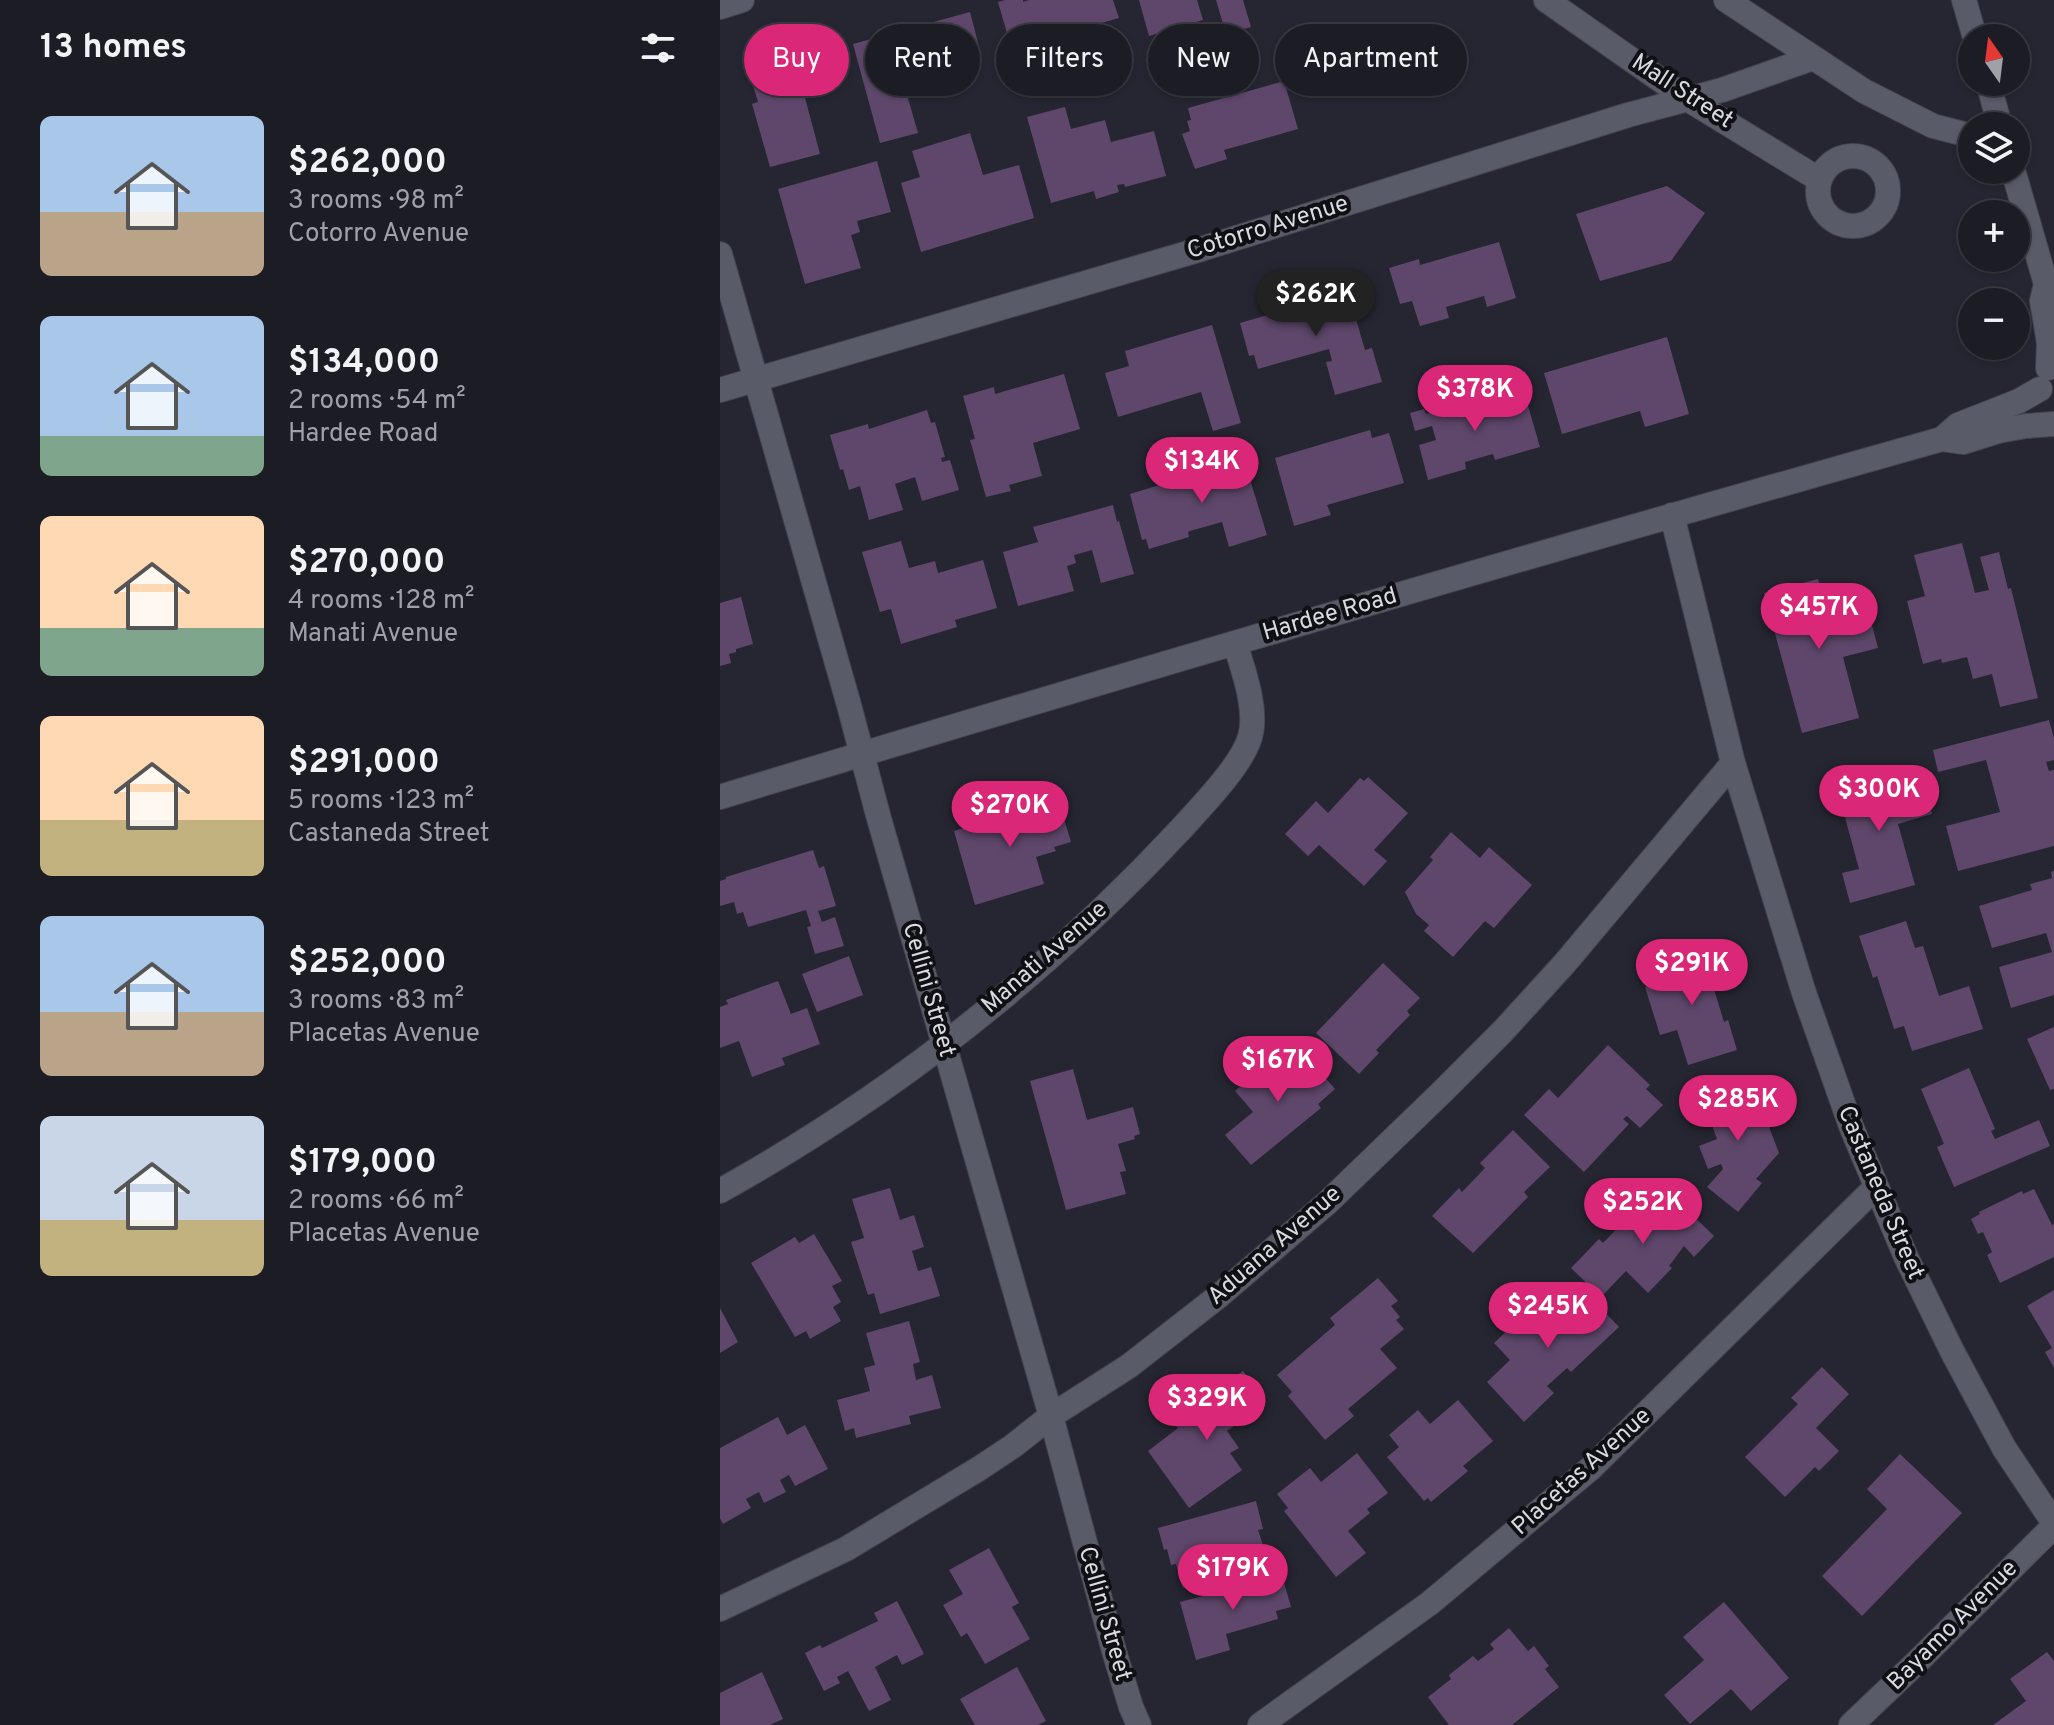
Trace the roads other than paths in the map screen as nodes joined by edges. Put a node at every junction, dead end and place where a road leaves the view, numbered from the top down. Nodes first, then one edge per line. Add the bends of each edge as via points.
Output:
1 (742, 0) edge
2 (1546, 0) edge
3 (1726, 0) edge
4 (1964, 0) edge
5 (720, 7) edge
6 (1971, 24) edge
7 (1813, 58) junction
8 (1689, 100) junction
9 (1958, 132) edge
10 (1820, 180) dead end
11 (2017, 184) edge
12 (720, 254) edge
13 (2050, 288) edge
14 (2047, 373) edge
15 (756, 379) junction
16 (720, 390) edge
17 (2054, 422) edge
18 (1942, 439) junction
19 (1672, 515) junction
20 (1235, 643) junction
21 (862, 754) junction
22 (1733, 763) junction
23 (720, 797) edge
24 (945, 1045) junction
25 (1876, 1187) junction
26 (720, 1191) edge
27 (1051, 1416) junction
28 (2054, 1524) edge
29 (720, 1609) edge
30 (1139, 1725) edge
31 (1260, 1725) edge
32 (1851, 1725) edge

1 - 5 street
2 - 8 street, Mall Street
3 - 7 street
4 - 6 street
7 - 8 street, Cotorro Avenue
7 - 9 street via 1864,91 1933,126
8 - 10 street, Mall Street
8 - 15 street, Cotorro Avenue
11 - 13 street
12 - 15 street, Cellini Street
13 - 14 street via 2042,301 2049,343
14 - 17 street via 2042,402
14 - 18 street, Hardee Road via 2019,401 1958,425
15 - 16 street, Cotorro Avenue
15 - 21 street, Cellini Street
17 - 18 street, Hardee Road via 1963,442
18 - 19 street, Hardee Road
19 - 20 street, Hardee Road
19 - 22 street, Castaneda Street
20 - 21 street, Hardee Road
20 - 24 street, Manati Avenue via 1252,724 1245,749 1230,771 1088,923
21 - 23 street, Hardee Road
21 - 24 street, Cellini Street
22 - 25 street, Castaneda Street via 1826,1060
22 - 27 street, Aduana Avenue via 1565,963 1390,1142 1220,1295 1129,1366
24 - 26 street, Manati Avenue via 839,1119
24 - 27 street, Cellini Street
25 - 28 street, Castaneda Street via 1985,1416
25 - 31 street, Placetas Avenue via 1579,1478 1430,1603
27 - 29 street, Aduana Avenue via 980,1468 846,1549
27 - 30 street, Cellini Street
28 - 32 street, Bayamo Avenue

